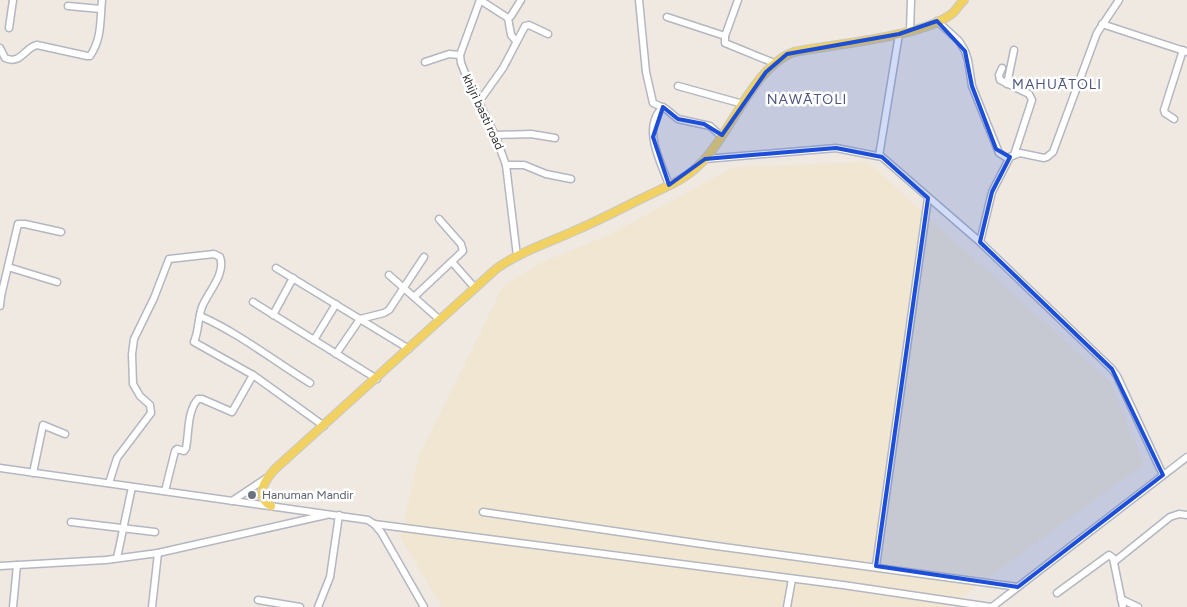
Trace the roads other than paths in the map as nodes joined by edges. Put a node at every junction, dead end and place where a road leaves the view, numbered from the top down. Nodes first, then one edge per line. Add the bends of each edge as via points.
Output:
1 (13, 0) edge
2 (102, 0) edge
3 (480, 0) edge
4 (521, 0) edge
5 (639, 0) edge
6 (738, 0) edge
7 (911, 0) edge
8 (964, 0) edge
9 (1119, 0) edge
10 (68, 6) dead end
11 (101, 9) junction
12 (667, 17) dead end
13 (508, 18) junction
14 (937, 21) junction
15 (1102, 24) junction
16 (9, 28) dead end
17 (910, 31) junction
18 (548, 34) dead end
19 (899, 34) junction
20 (725, 36) junction
21 (516, 41) junction
22 (0, 48) edge
23 (1014, 50) dead end
24 (1185, 51) edge
25 (460, 56) junction
26 (424, 62) dead end
27 (774, 62) junction
28 (1002, 68) dead end
29 (1007, 84) junction
30 (678, 86) dead end
31 (478, 103) junction
32 (743, 104) junction
33 (663, 107) junction
34 (1174, 120) dead end
35 (495, 135) junction
36 (721, 136) junction
37 (555, 138) dead end
38 (879, 156) junction
39 (1012, 156) junction
40 (705, 159) junction
41 (506, 165) junction
42 (571, 179) dead end
43 (669, 185) junction
44 (928, 198) junction
45 (439, 219) dead end
46 (61, 232) dead end
47 (980, 242) junction
48 (516, 256) junction
49 (424, 257) dead end
50 (452, 262) junction
51 (8, 266) junction
52 (276, 268) dead end
53 (389, 276) dead end
54 (293, 278) junction
55 (57, 282) dead end
56 (404, 288) junction
57 (475, 288) junction
58 (1, 296) edge
59 (414, 297) junction
60 (253, 302) dead end
61 (336, 304) junction
62 (0, 306) edge
63 (273, 315) junction
64 (200, 316) junction
65 (360, 319) junction
66 (440, 320) junction
67 (314, 340) junction
68 (409, 349) junction
69 (336, 354) junction
70 (253, 375) junction
71 (377, 379) junction
72 (310, 383) dead end
73 (324, 426) junction
74 (65, 434) dead end
75 (1187, 457) edge
76 (0, 468) edge
77 (33, 473) junction
78 (269, 476) junction
79 (1163, 476) junction
80 (109, 483) junction
81 (132, 487) junction
82 (165, 491) junction
83 (232, 500) junction
84 (271, 506) junction
85 (482, 512) dead end
86 (330, 514) junction
87 (339, 515) junction
88 (1187, 515) edge
89 (71, 522) dead end
90 (374, 524) junction
91 (124, 528) junction
92 (155, 532) dead end
93 (158, 553) junction
94 (117, 558) junction
95 (1114, 562) junction
96 (17, 565) junction
97 (0, 566) edge
98 (876, 566) junction
99 (792, 579) junction
100 (1018, 587) junction
101 (1057, 593) dead end
102 (1122, 599) junction
103 (258, 600) dead end
104 (13, 607) edge
105 (152, 607) edge
106 (300, 607) edge
107 (318, 607) edge
108 (424, 607) edge
109 (787, 607) edge
110 (991, 607) edge
111 (1123, 607) edge
112 (1138, 607) edge

1 - 16 street
2 - 11 street
3 - 13 street
3 - 25 street
4 - 13 street
5 - 33 street via 650,98 655,105
6 - 20 street
7 - 17 street
8 - 14 main road via 953,12
9 - 15 street
10 - 11 street
11 - 22 street via 99,37 88,56 37,45 13,60 6,58
12 - 20 street
13 - 21 street via 511,35
14 - 17 main road
14 - 39 street via 965,51 972,86 996,149 1004,157
15 - 24 street
15 - 39 street via 1051,155 1044,158 1020,153
17 - 19 main road
18 - 21 street via 526,25
19 - 27 main road via 794,52
19 - 38 street
20 - 27 street via 728,45
21 - 31 street via 503,68
23 - 29 street
24 - 34 street via 1164,110
25 - 26 street via 449,54
25 - 31 street, khijri basti road
27 - 32 main road
28 - 29 street via 999,77
29 - 39 street via 1029,94 1032,100
30 - 32 street
31 - 35 street, khijri basti road
32 - 36 main road
33 - 36 street via 678,119 710,126
33 - 43 street via 657,115 653,137
35 - 37 street via 530,134
35 - 41 street, khijri basti road
36 - 40 main road
38 - 40 street via 836,148
38 - 44 street
39 - 47 street via 992,192
40 - 43 main road
41 - 42 street via 524,165 540,173
41 - 48 street, khijri basti road
43 - 48 main road
44 - 47 street
44 - 98 street
45 - 50 street via 463,248
46 - 51 street via 19,223
47 - 79 street via 1112,369
48 - 57 main road
49 - 56 street
50 - 57 street
50 - 59 street
51 - 55 street
51 - 58 street
52 - 54 street
53 - 56 street
54 - 61 street
54 - 63 street
56 - 59 street
56 - 65 street via 384,314
57 - 66 main road
58 - 62 street
59 - 66 street
60 - 63 street
61 - 65 street
61 - 67 street
63 - 67 street
64 - 70 street via 194,342
64 - 72 street via 228,330
64 - 80 street via 221,269 220,257 214,254 169,259 134,339 132,354 133,384 150,405 151,413 117,458
65 - 68 street
65 - 69 street
66 - 68 main road
67 - 69 street
68 - 71 main road
69 - 71 street
70 - 73 street
70 - 82 street via 234,412 202,399 196,401 186,448 184,452 175,451
71 - 73 main road
73 - 78 main road
74 - 77 street via 43,425
75 - 79 street
76 - 77 street
77 - 80 street
78 - 83 street
78 - 84 main road via 262,492
79 - 100 street
80 - 81 street
81 - 82 street
81 - 91 street
82 - 83 street
83 - 84 street
84 - 86 street
85 - 98 street
86 - 87 street
86 - 93 street
87 - 90 street
87 - 107 street via 330,577
88 - 95 street via 1170,517
89 - 91 street
90 - 99 street
90 - 108 street
91 - 92 street
91 - 94 street
93 - 94 street
93 - 105 street
94 - 96 street
95 - 101 street via 1112,556 1105,556
95 - 102 street
96 - 97 street
96 - 104 street
98 - 100 street
99 - 109 street
99 - 110 street
100 - 110 street
102 - 111 street
102 - 112 street
103 - 106 street

